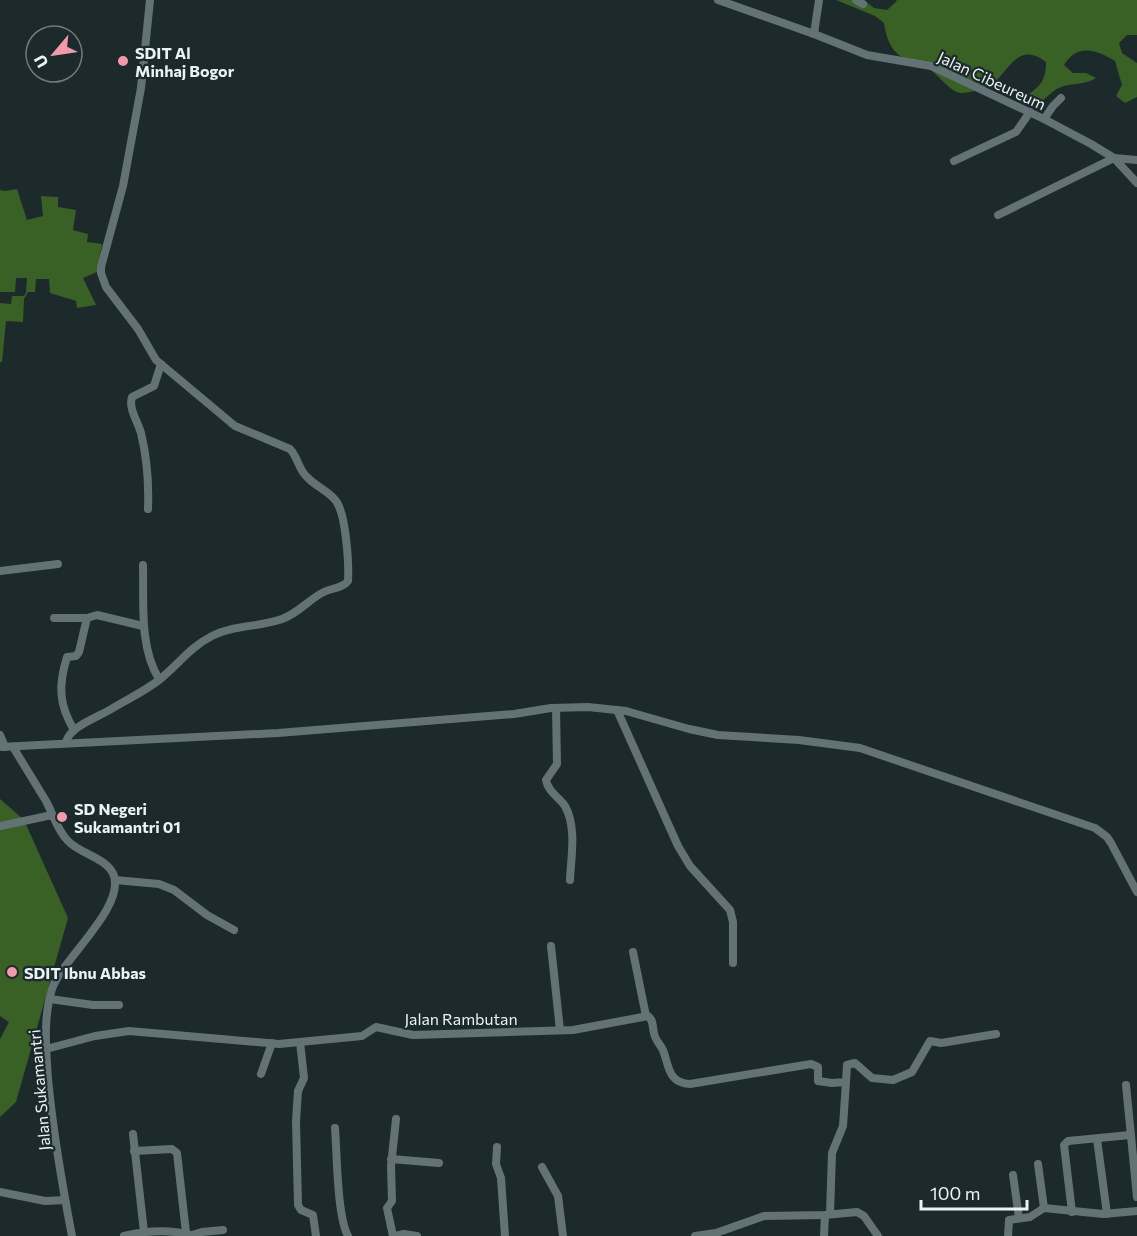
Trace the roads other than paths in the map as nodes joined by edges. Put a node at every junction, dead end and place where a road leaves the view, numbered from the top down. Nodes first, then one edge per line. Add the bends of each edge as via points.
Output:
1 (150, 0) edge
2 (718, 0) edge
3 (819, 0) edge
4 (814, 34) junction
5 (1061, 98) dead end
6 (1030, 112) junction
7 (1044, 119) junction
8 (1114, 158) junction
9 (1137, 160) edge
10 (954, 161) dead end
11 (1137, 183) edge
12 (998, 215) dead end
13 (161, 364) junction
14 (148, 509) dead end
15 (58, 564) dead end
16 (143, 566) dead end
17 (0, 571) edge
18 (54, 618) dead end
19 (87, 618) junction
20 (143, 626) junction
21 (159, 680) junction
22 (556, 708) junction
23 (617, 710) junction
24 (74, 730) junction
25 (0, 735) edge
26 (66, 742) junction
27 (6, 747) edge
28 (52, 814) junction
29 (0, 826) edge
30 (115, 880) junction
31 (570, 880) dead end
32 (1137, 892) edge
33 (234, 930) dead end
34 (551, 946) dead end
35 (633, 952) dead end
36 (733, 963) dead end
37 (50, 999) junction
38 (119, 1005) dead end
39 (646, 1016) junction
40 (561, 1030) junction
41 (996, 1034) dead end
42 (300, 1042) junction
43 (272, 1043) junction
44 (46, 1049) junction
45 (261, 1074) dead end
46 (846, 1082) junction
47 (1126, 1086) dead end
48 (396, 1119) dead end
49 (1133, 1119) edge
50 (335, 1128) dead end
51 (133, 1134) dead end
52 (1130, 1136) junction
53 (1097, 1139) junction
54 (497, 1147) dead end
55 (134, 1151) junction
56 (391, 1159) junction
57 (439, 1163) dead end
58 (1038, 1164) dead end
59 (543, 1167) dead end
60 (1013, 1174) dead end
61 (0, 1192) edge
62 (1137, 1197) edge
63 (65, 1200) junction
64 (1044, 1208) junction
65 (1137, 1210) edge
66 (1072, 1212) junction
67 (1107, 1214) junction
68 (828, 1215) junction
69 (1019, 1218) junction
70 (223, 1230) dead end
71 (144, 1232) junction
72 (191, 1235) edge
73 (72, 1236) edge
74 (124, 1236) edge
75 (316, 1236) edge
76 (348, 1236) edge
77 (394, 1236) edge
78 (417, 1236) edge
79 (505, 1236) edge
80 (563, 1236) edge
81 (695, 1236) edge
82 (824, 1236) edge
83 (878, 1236) edge
84 (1008, 1236) edge

1 - 13 street via 141,88 123,186 101,273 111,295
2 - 4 street, Jalan Cibeureum
3 - 4 street
4 - 6 street, Jalan Cibeureum via 867,55 931,66
5 - 7 street
6 - 7 street, Jalan Cibeureum
6 - 10 street via 1016,132
7 - 8 street, Jalan Cibeureum
8 - 9 street
8 - 11 street, Jalan Cibeureum
8 - 12 street
13 - 14 street via 154,386 132,397 130,403 147,466
13 - 21 street via 235,426 290,449 302,472 336,501 343,520 349,578 345,584 313,597 286,618 211,636 188,651
15 - 17 street
16 - 20 street
18 - 19 street
19 - 20 street via 97,615
19 - 24 street via 79,652 68,657 62,677 62,706
20 - 21 street
21 - 24 street
22 - 23 street via 588,706
22 - 26 street via 278,733
22 - 31 street via 557,764 546,780 570,819
23 - 32 street via 710,734 868,750 948,776 1095,828 1111,843
23 - 36 street via 678,846 690,866 730,910
24 - 26 street
25 - 27 street
26 - 27 street
27 - 28 street
28 - 29 street
28 - 30 street via 68,841 107,867
30 - 33 street via 159,884 174,890
30 - 37 street, Jalan Sukamantri via 100,920 59,972
34 - 40 street
35 - 39 street
37 - 38 street
37 - 44 street, Jalan Sukamantri
39 - 40 street, Jalan Rambutan
39 - 46 street via 652,1020 666,1067 676,1080 690,1084 811,1064 818,1067 818,1081
40 - 42 street, Jalan Rambutan via 413,1035 376,1026 362,1036
41 - 46 street via 941,1043 930,1041 912,1072 893,1080 872,1078 855,1063 847,1065
42 - 43 street, Jalan Rambutan
42 - 75 street via 304,1078 298,1092 296,1121 298,1205 314,1216
43 - 44 street, Jalan Rambutan via 129,1032
43 - 45 street
44 - 63 street, Jalan Sukamantri
46 - 68 street via 843,1125 832,1152
47 - 49 street
48 - 56 street
49 - 52 street
50 - 76 street via 344,1229
51 - 55 street
52 - 53 street
52 - 62 street
53 - 66 street via 1068,1141 1064,1145
53 - 67 street
54 - 79 street
55 - 71 street
55 - 72 street via 172,1149 177,1153
56 - 57 street
56 - 77 street via 392,1201 387,1208
58 - 64 street
59 - 80 street via 558,1196
60 - 69 street
61 - 63 street via 45,1201
63 - 73 street, Jalan Sukamantri
64 - 66 street
64 - 69 street via 1030,1217
65 - 67 street
66 - 67 street
68 - 81 street via 764,1216
68 - 82 street
68 - 83 street via 861,1213
69 - 84 street via 1007,1223
70 - 72 street
71 - 72 street
71 - 74 street
77 - 78 street

